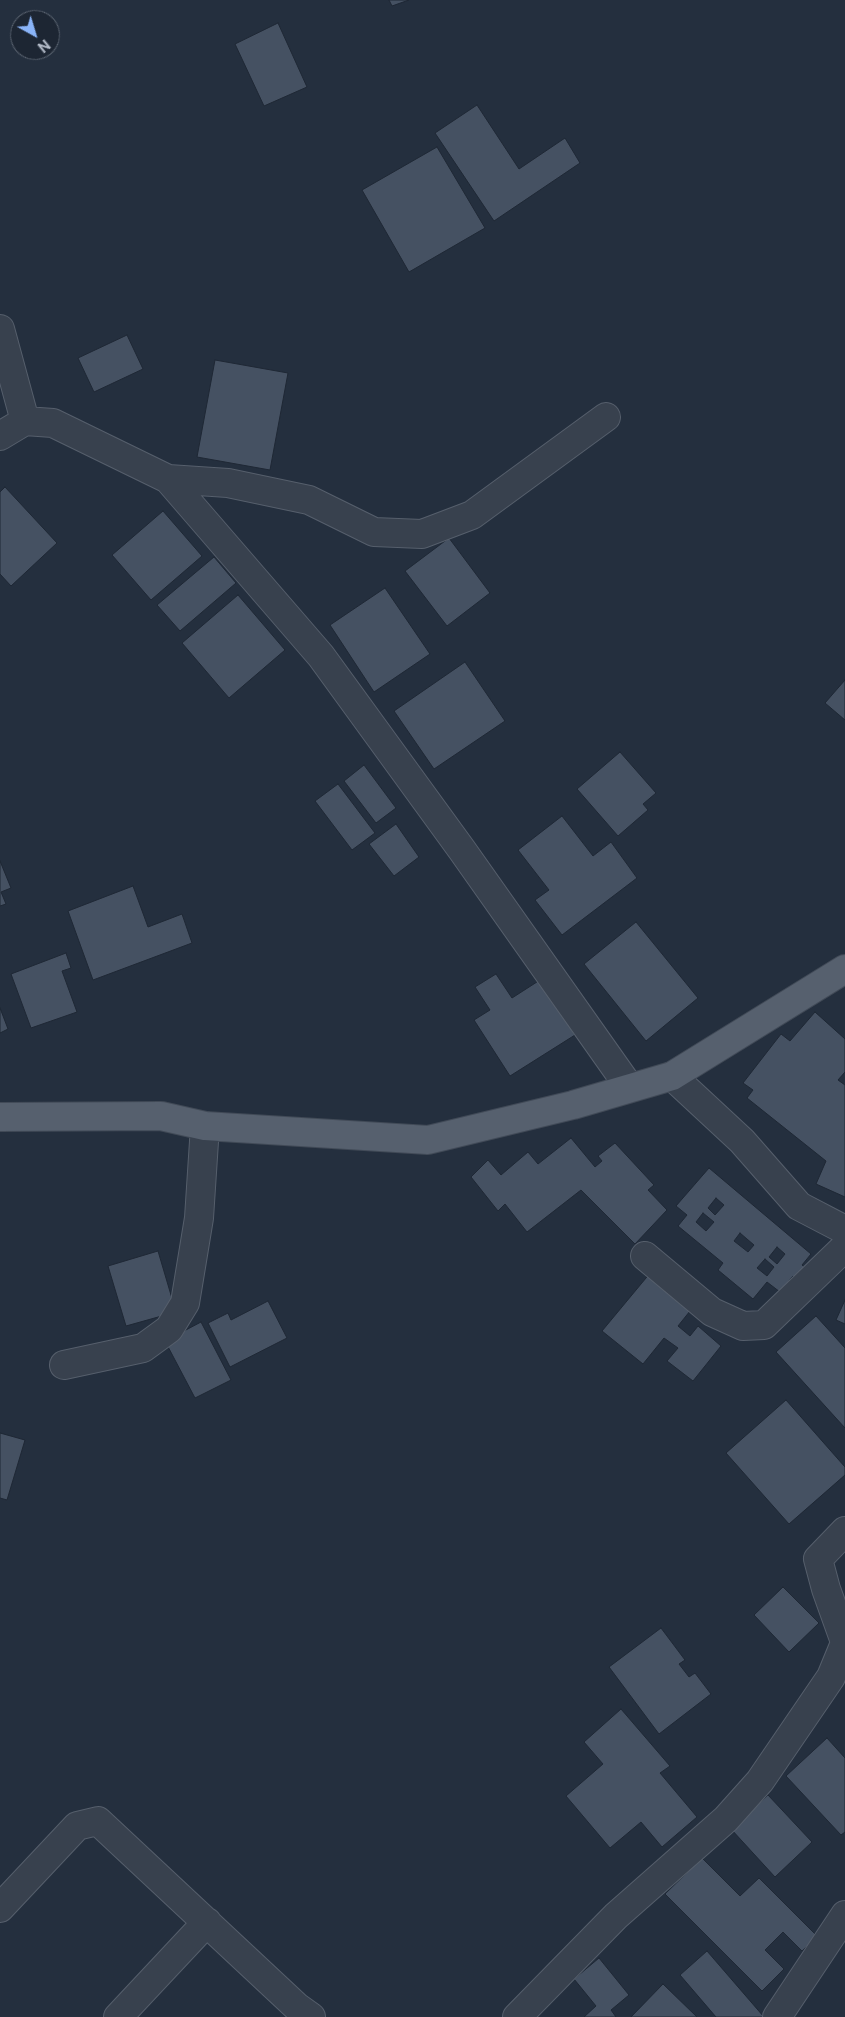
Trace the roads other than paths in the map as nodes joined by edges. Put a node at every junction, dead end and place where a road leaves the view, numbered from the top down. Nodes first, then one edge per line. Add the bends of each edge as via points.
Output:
1 (0, 329) edge
2 (606, 417) dead end
3 (25, 421) junction
4 (0, 436) edge
5 (168, 479) junction
6 (845, 969) edge
7 (672, 1076) junction
8 (630, 1088) junction
9 (0, 1117) edge
10 (205, 1126) junction
11 (845, 1230) edge
12 (845, 1247) edge
13 (645, 1256) dead end
14 (64, 1365) dead end
15 (845, 1530) edge
16 (845, 1642) edge
17 (0, 1908) edge
18 (845, 1915) edge
19 (207, 1922) junction
20 (118, 2017) edge
21 (311, 2017) edge
22 (517, 2017) edge
23 (777, 2017) edge

1 - 3 street
2 - 5 street via 472,515 422,534 374,532 309,500 228,483
3 - 4 street
3 - 5 street via 53,422
5 - 8 street via 320,656
6 - 7 main road
7 - 8 main road
7 - 11 street via 742,1142 799,1206
8 - 10 main road via 428,1140
9 - 10 main road via 161,1116
10 - 14 street via 200,1218 185,1303 169,1329 142,1348
12 - 13 street via 764,1325 743,1326 712,1312
15 - 16 street via 818,1559
16 - 22 street via 831,1677 760,1781 726,1819 616,1916
17 - 19 street via 77,1826 98,1820
18 - 23 street
19 - 20 street
19 - 21 street

